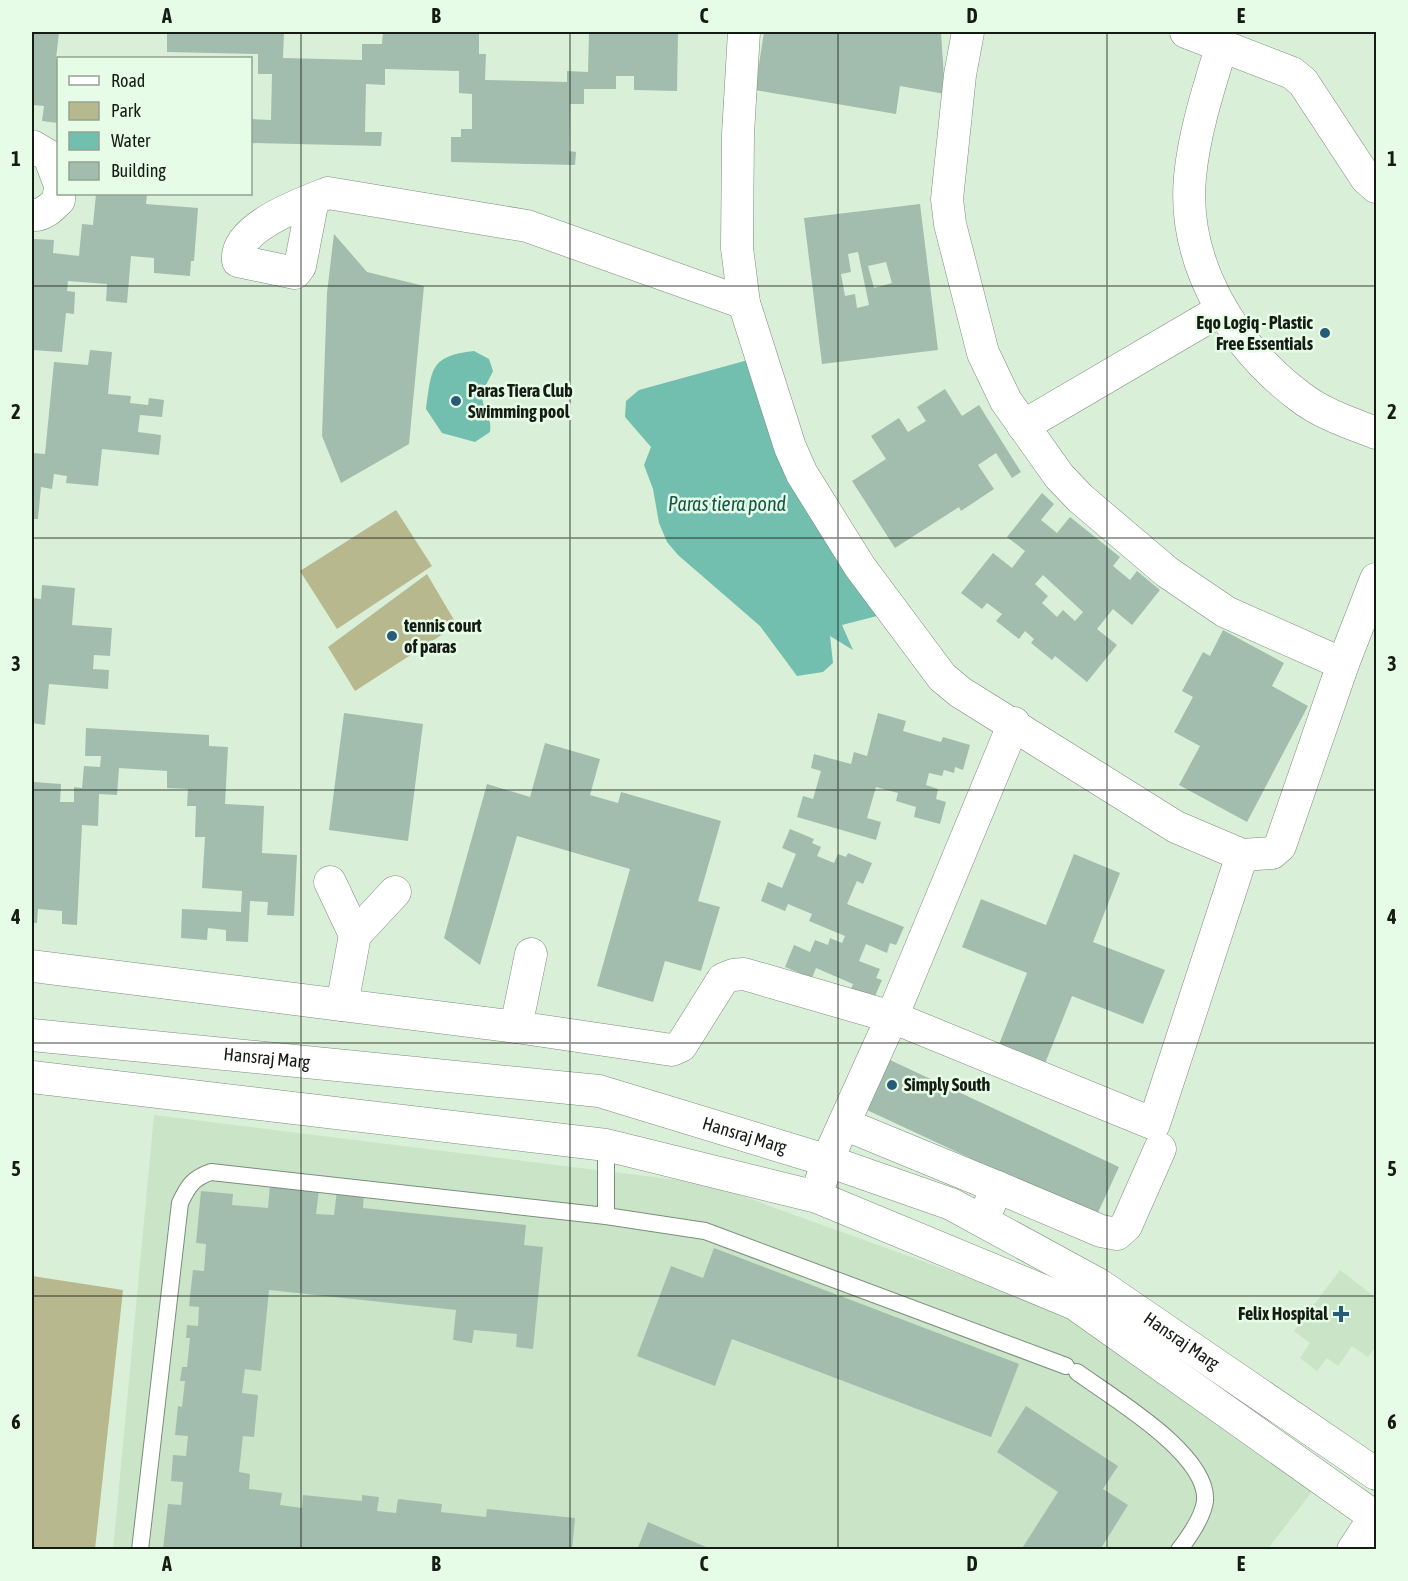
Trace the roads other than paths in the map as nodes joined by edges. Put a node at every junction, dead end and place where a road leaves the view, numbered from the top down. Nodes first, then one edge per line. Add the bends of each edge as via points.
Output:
1 (744, 32) edge
2 (968, 32) edge
3 (1186, 32) edge
4 (1222, 45) junction
5 (32, 146) edge
6 (57, 177) edge
7 (1376, 189) edge
8 (59, 195) edge
9 (313, 199) dead end
10 (32, 215) edge
11 (744, 303) junction
12 (1221, 310) junction
13 (1023, 426) junction
14 (1377, 433) edge
15 (1377, 579) edge
16 (1343, 663) junction
17 (1014, 723) junction
18 (1242, 855) junction
19 (330, 882) dead end
20 (395, 892) dead end
21 (355, 935) junction
22 (531, 954) dead end
23 (32, 966) edge
24 (342, 1005) junction
25 (892, 1017) junction
26 (516, 1027) junction
27 (32, 1035) edge
28 (32, 1077) edge
29 (844, 1124) junction
30 (606, 1145) junction
31 (1160, 1149) dead end
32 (827, 1161) junction
33 (997, 1187) junction
34 (817, 1197) junction
35 (606, 1216) junction
36 (983, 1221) junction
37 (1377, 1474) edge
38 (1376, 1516) edge
39 (1187, 1547) edge
40 (140, 1550) edge
41 (1353, 1550) edge

1 - 11 street via 737,248
2 - 13 street via 947,199 950,224 983,353
3 - 4 street
4 - 7 street via 1292,73 1303,82
4 - 12 street via 1190,177 1190,215 1197,255
5 - 6 street via 50,156
8 - 10 street via 50,209
9 - 11 street via 328,193 527,226
11 - 17 street via 802,474 860,567 942,677
12 - 13 street
12 - 14 street via 1267,368 1299,396 1321,411
13 - 16 street via 1080,498 1167,572 1226,612
15 - 16 street
16 - 18 street via 1280,846 1272,853
17 - 18 street via 1153,815
17 - 25 street
18 - 25 street via 1154,1124
19 - 21 street
20 - 21 street
21 - 24 street
22 - 26 street
23 - 24 street
24 - 26 street
25 - 26 street via 744,974 733,975 718,984 681,1047 676,1049
25 - 29 street
27 - 32 street, Hansraj Marg via 599,1091
28 - 30 street, Hansraj Marg
29 - 32 street
29 - 33 street
30 - 34 street, Hansraj Marg
30 - 35 lane
31 - 33 street via 1126,1226 1117,1234 1101,1231
32 - 34 street
32 - 36 street, Hansraj Marg via 951,1204
33 - 36 street
34 - 38 street, Hansraj Marg via 1075,1304
35 - 39 lane via 719,1235 1071,1369 1178,1447 1197,1472 1205,1502
35 - 40 lane via 211,1172 196,1177 180,1203
36 - 37 street, Hansraj Marg via 1098,1284
38 - 41 street

